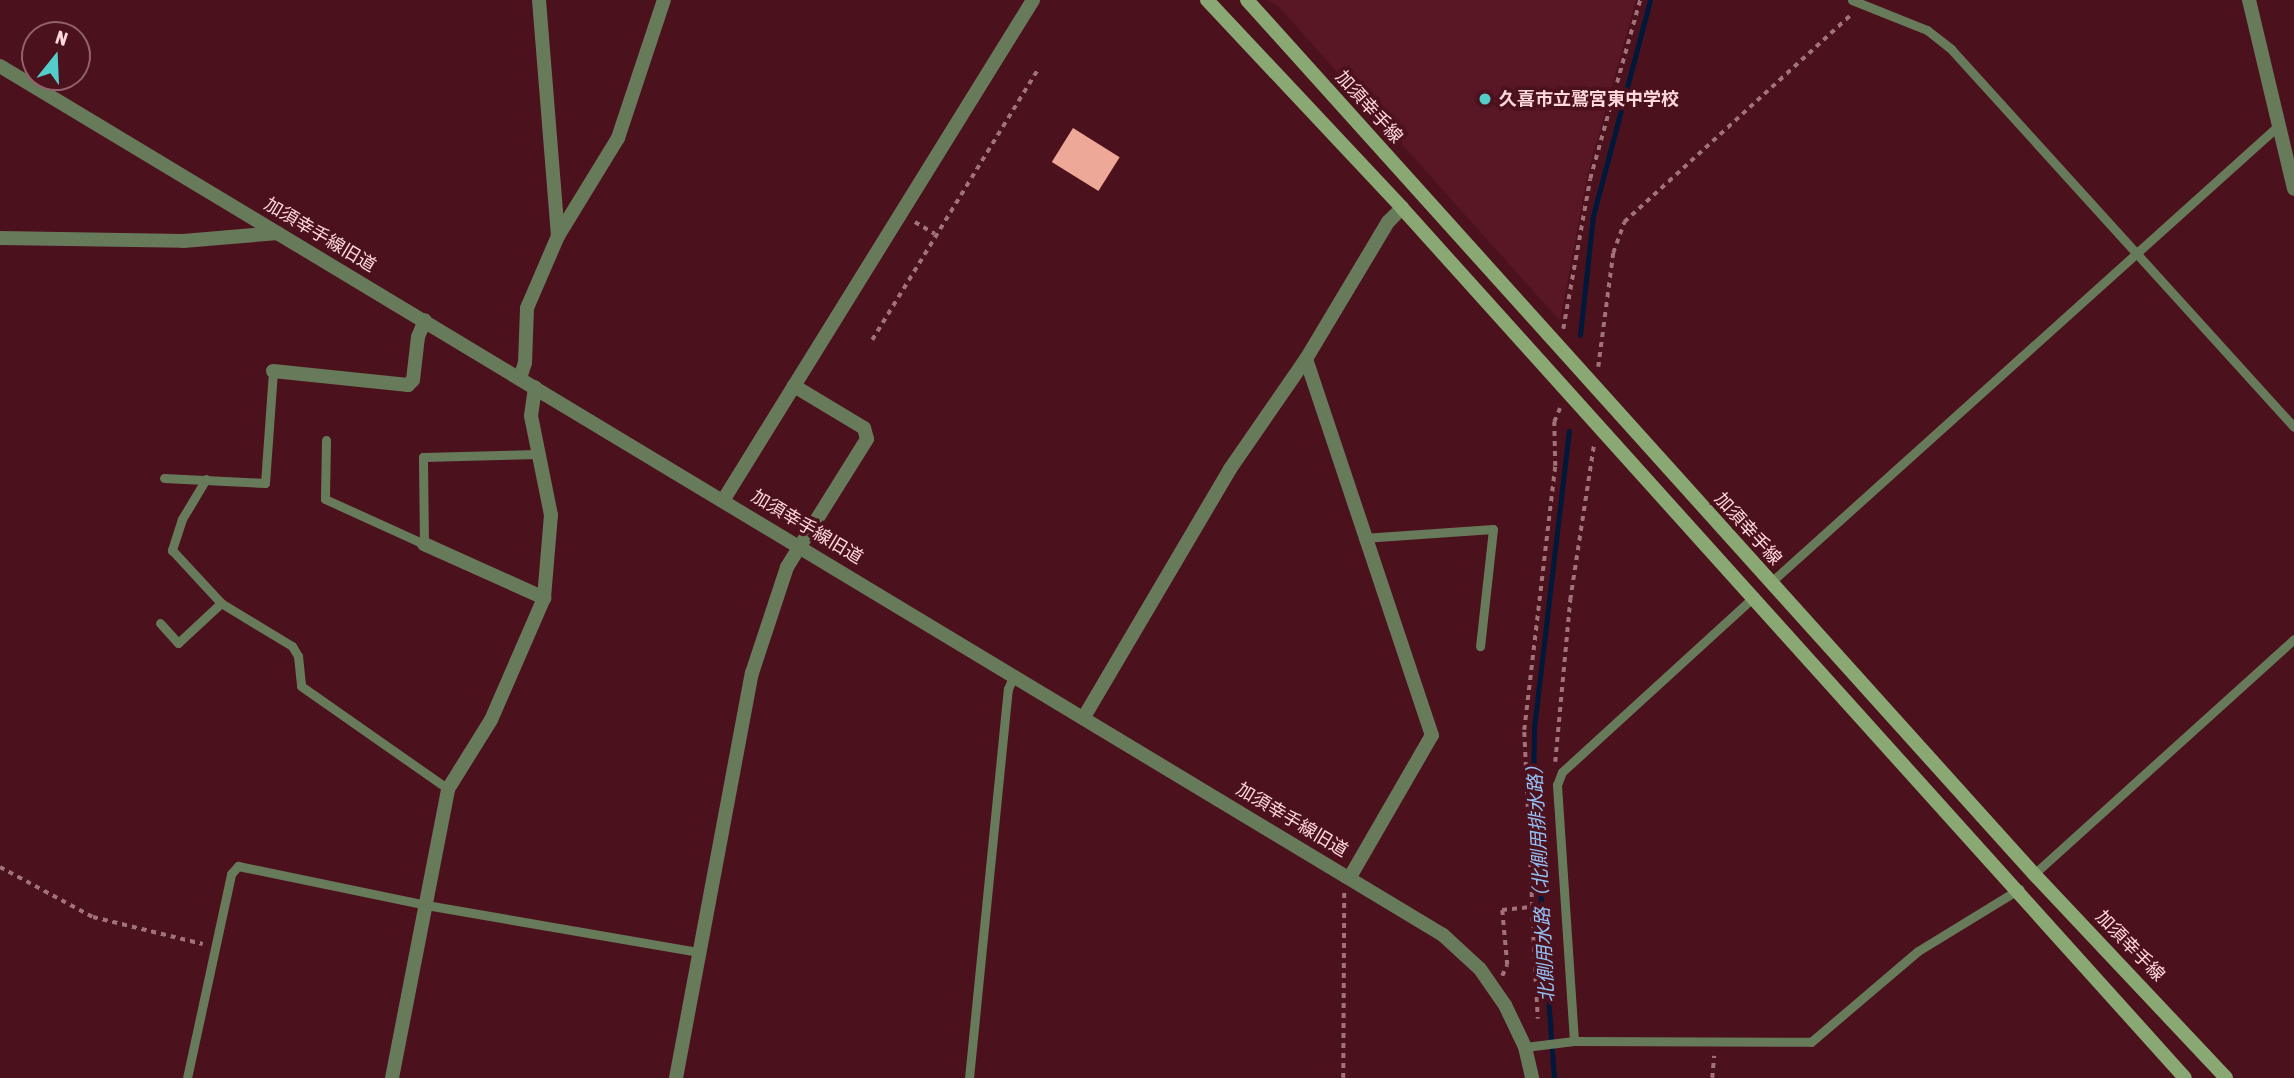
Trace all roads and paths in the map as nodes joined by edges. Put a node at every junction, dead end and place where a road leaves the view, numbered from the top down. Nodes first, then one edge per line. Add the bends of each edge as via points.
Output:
1 (539, 0) edge
2 (664, 0) edge
3 (1033, 0) edge
4 (1207, 0) edge
5 (1247, 0) edge
6 (1640, 0) edge
7 (2249, 0) edge
8 (1856, 2) edge
9 (0, 66) edge
10 (1037, 71) dead end
11 (2279, 125) junction
12 (2294, 189) edge
13 (1402, 208) junction
14 (913, 220) dead end
15 (278, 233) junction
16 (935, 234) junction
17 (558, 236) junction
18 (0, 238) edge
19 (2134, 253) junction
20 (425, 320) junction
21 (1562, 331) dead end
22 (872, 340) dead end
23 (1306, 359) junction
24 (273, 371) joint
25 (520, 378) junction
26 (1587, 381) junction
27 (794, 386) junction
28 (535, 387) junction
29 (1561, 407) dead end
30 (2294, 427) edge
31 (1606, 433) junction
32 (327, 440) dead end
33 (539, 454) junction
34 (164, 478) dead end
35 (206, 479) junction
36 (724, 499) junction
37 (1363, 538) junction
38 (424, 544) junction
39 (802, 546) junction
40 (1770, 583) junction
41 (1755, 596) junction
42 (544, 598) junction
43 (221, 603) junction
44 (160, 622) dead end
45 (2294, 639) edge
46 (1480, 646) dead end
47 (1014, 674) junction
48 (1084, 718) junction
49 (1562, 772) junction
50 (448, 789) junction
51 (0, 867) edge
52 (2034, 874) junction
53 (1350, 877) junction
54 (2019, 889) junction
55 (426, 905) junction
56 (1532, 907) junction
57 (214, 946) junction
58 (699, 952) junction
59 (1492, 985) junction
60 (1538, 1019) dead end
61 (1574, 1041) junction
62 (1715, 1042) junction
63 (1532, 1045) junction
64 (187, 1078) edge
65 (392, 1078) edge
66 (677, 1078) edge
67 (969, 1078) edge
68 (1343, 1078) edge
69 (1532, 1078) edge
70 (1712, 1078) edge
71 (2185, 1078) edge
72 (2226, 1078) edge

1 - 17 street
2 - 17 street via 618,138
3 - 27 street
4 - 13 main road
5 - 26 main road, 加須幸手線
6 - 21 path via 1590,179 1572,297
7 - 11 street
8 - 19 lane via 1927,30 1951,49
8 - 26 path via 1623,222 1613,253 1600,364
9 - 15 street, 加須幸手線旧道
10 - 16 path
11 - 12 street
11 - 19 lane
13 - 23 street via 1388,222
13 - 31 main road
14 - 16 path
15 - 18 street via 183,241
15 - 20 street, 加須幸手線旧道
16 - 22 path
17 - 25 street via 527,308
19 - 30 lane
19 - 40 lane
20 - 24 street via 418,337 413,380 408,385
20 - 25 street, 加須幸手線旧道
23 - 37 street
23 - 48 street via 1230,469
24 - 35 lane via 265,483
25 - 28 street, 加須幸手線旧道
26 - 40 main road, 加須幸手線
27 - 36 street
27 - 39 street via 864,428 867,439
28 - 33 street via 531,415
28 - 36 street, 加須幸手線旧道
29 - 56 path via 1554,422 1555,466 1524,730
31 - 41 main road
31 - 49 path via 1590,455 1570,600 1553,759
32 - 38 lane via 325,499
33 - 38 lane via 423,457
33 - 42 street via 551,515
34 - 35 lane
35 - 43 lane via 182,519 172,550
36 - 39 street, 加須幸手線旧道
37 - 46 lane via 1493,529
37 - 53 street via 1432,735
38 - 42 street
39 - 47 street, 加須幸手線旧道
39 - 58 street via 787,567 752,673
40 - 52 main road, 加須幸手線
41 - 49 lane
41 - 54 main road
42 - 50 street via 491,720
43 - 44 lane via 177,643
43 - 50 lane via 292,646 298,656 301,686
45 - 52 lane
47 - 48 street, 加須幸手線旧道
47 - 67 lane via 1008,689
48 - 53 street, 加須幸手線旧道
49 - 61 lane via 1557,785
50 - 55 street
51 - 57 path via 93,917
52 - 72 main road, 加須幸手線
53 - 59 street, 加須幸手線旧道 via 1443,935
53 - 68 path via 1344,894
54 - 62 lane via 1918,951 1819,1038 1811,1042
54 - 71 main road
55 - 57 lane via 238,866 231,874
55 - 58 lane
55 - 65 street
56 - 59 path via 1502,910 1507,965
56 - 60 path
57 - 64 lane
58 - 66 street
59 - 63 street, 加須幸手線旧道
61 - 62 lane
61 - 63 lane
62 - 70 path
63 - 69 street, 加須幸手線旧道

